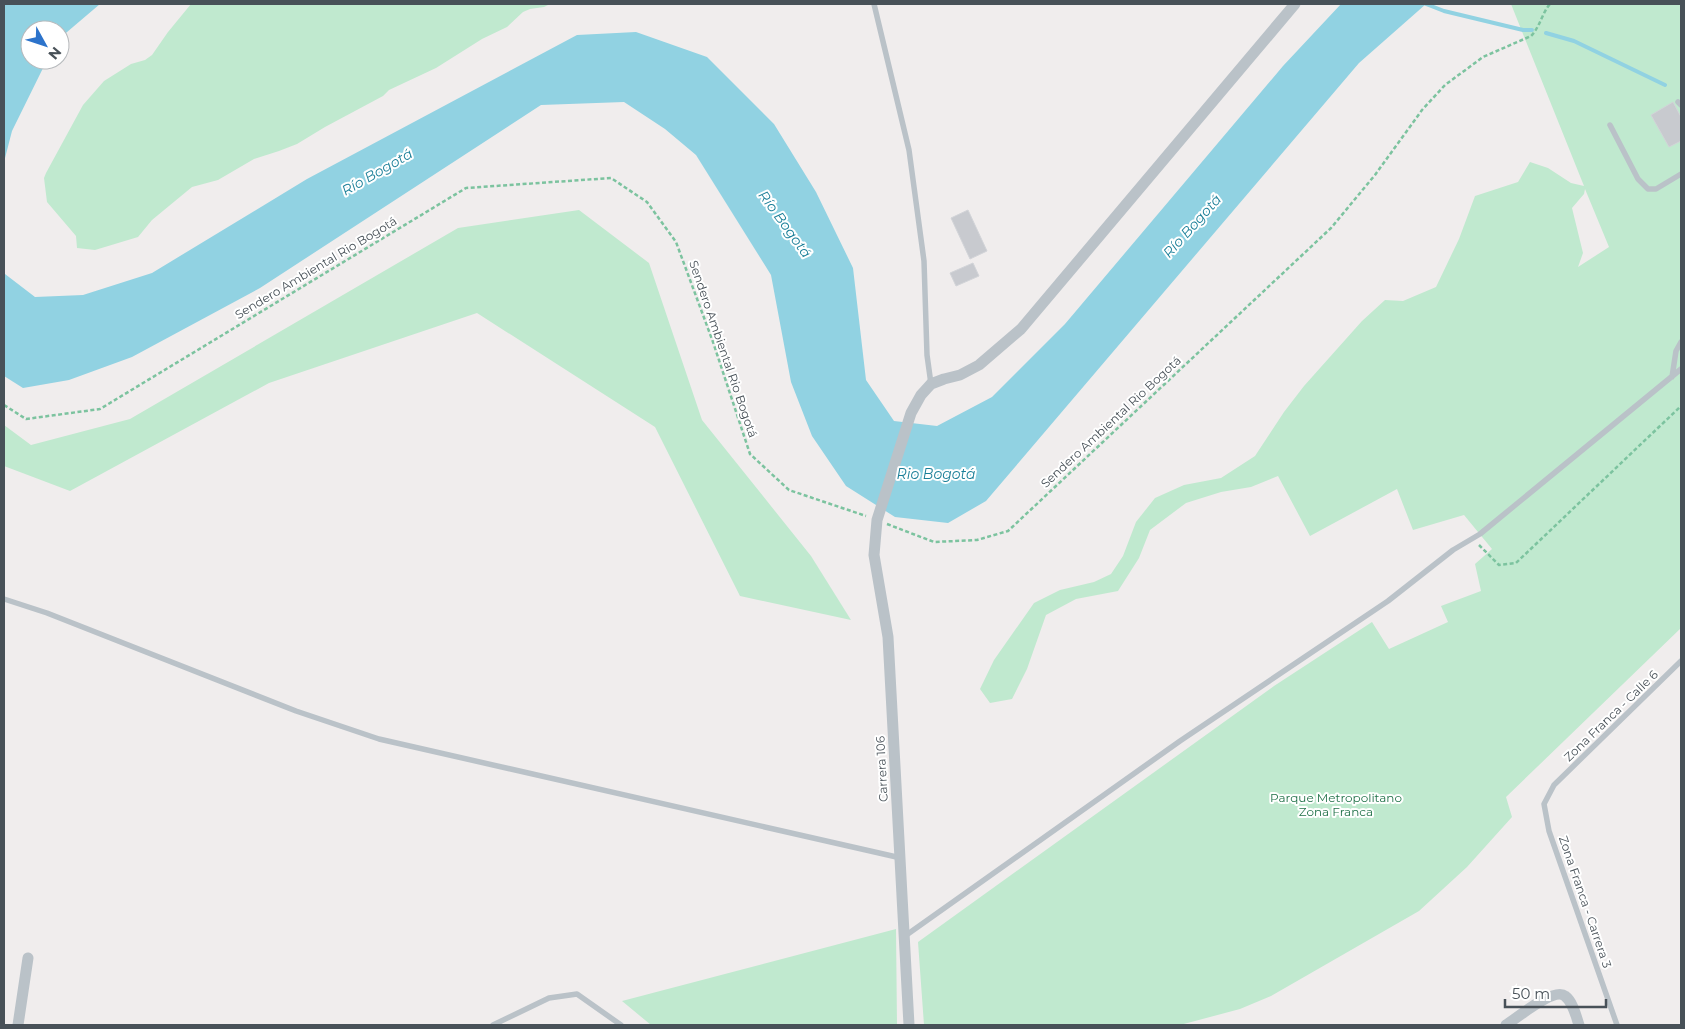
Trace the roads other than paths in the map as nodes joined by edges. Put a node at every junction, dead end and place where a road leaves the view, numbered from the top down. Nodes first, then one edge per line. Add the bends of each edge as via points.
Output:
1 (874, 4) edge
2 (1295, 4) edge
3 (1610, 125) dead end
4 (1681, 174) edge
5 (1681, 342) edge
6 (1681, 369) edge
7 (1672, 376) junction
8 (931, 384) junction
9 (4, 599) edge
10 (1681, 661) edge
11 (1554, 785) joint
12 (901, 858) junction
13 (905, 936) junction
14 (28, 958) dead end
15 (18, 1025) edge
16 (493, 1025) edge
17 (621, 1025) edge
18 (909, 1025) edge
19 (1506, 1025) edge
20 (1579, 1025) edge
21 (1617, 1025) edge

1 - 8 lane via 909,150 924,260
2 - 8 street via 1021,329 979,365
3 - 4 lane via 1638,178 1648,189 1656,189
5 - 7 lane
6 - 7 lane
7 - 13 lane via 1480,534
8 - 12 street, Carrera 106 via 911,412 878,516 874,555 888,637
9 - 12 lane via 48,613 296,711 379,739
10 - 11 lane, Zona Franca - Calle 6
11 - 21 lane, Zona Franca - Carrera 3 via 1544,804 1549,831
12 - 13 street, Carrera 106
13 - 18 street, Carrera 106
14 - 15 street
16 - 17 lane via 549,998 577,994
19 - 20 street via 1550,996 1559,994 1570,1003

